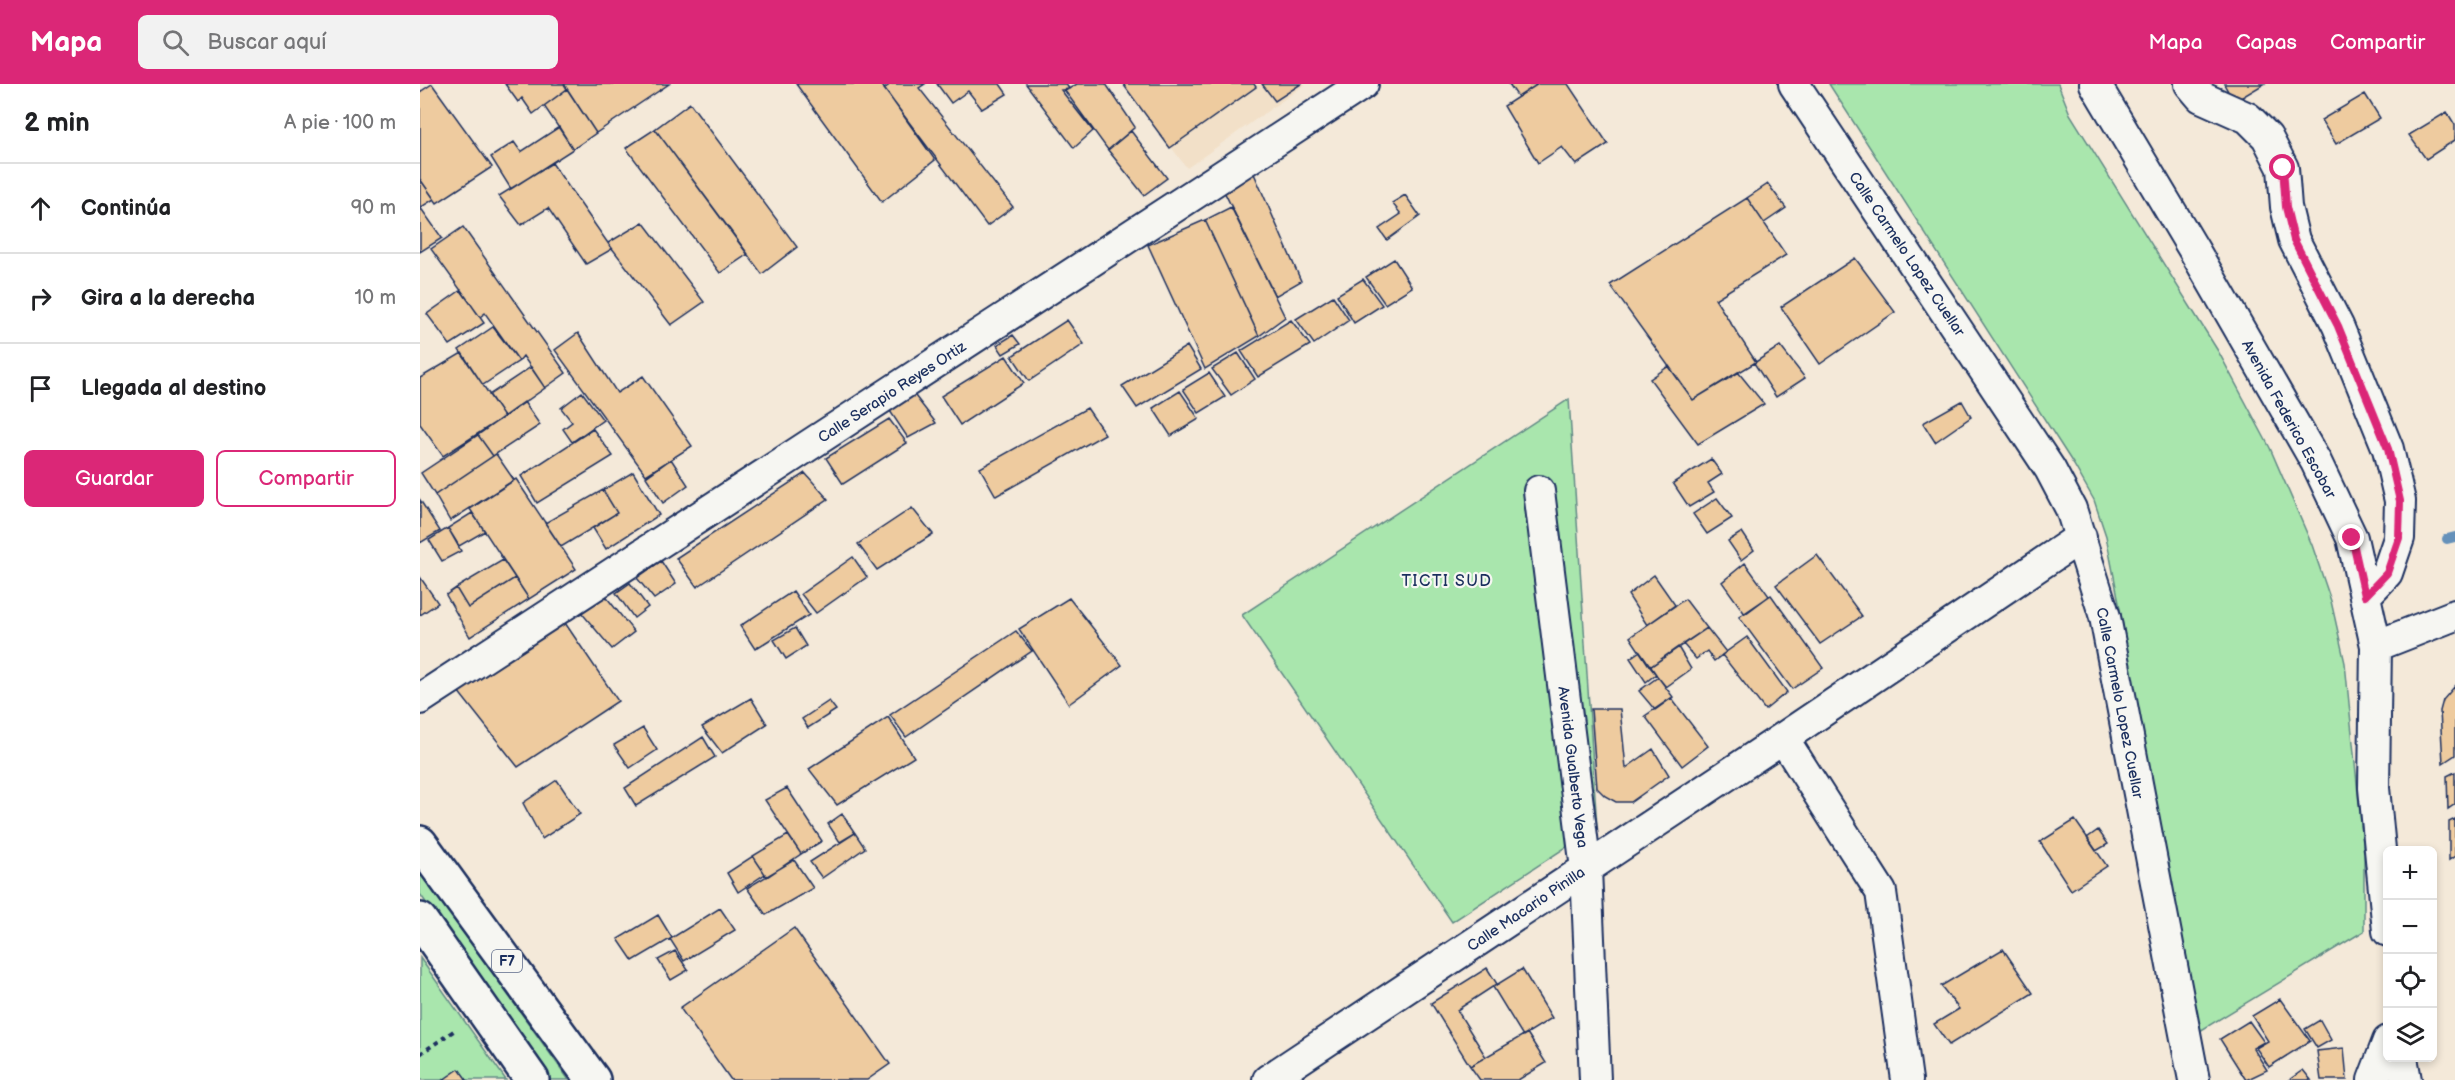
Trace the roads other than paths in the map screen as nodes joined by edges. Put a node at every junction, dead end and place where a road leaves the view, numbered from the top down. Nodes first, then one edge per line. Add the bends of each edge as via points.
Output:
1 (1363, 84) edge
2 (1794, 84) edge
3 (2095, 84) edge
4 (2190, 84) edge
5 (1539, 491) dead end
6 (2081, 537) junction
7 (2365, 596) junction
8 (2455, 615) edge
9 (2376, 646) junction
10 (420, 699) edge
11 (1783, 738) junction
12 (420, 843) edge
13 (1586, 869) junction
14 (2385, 900) edge
15 (420, 920) edge
16 (2383, 1054) edge
17 (2403, 1062) edge
18 (532, 1080) edge
19 (594, 1080) edge
20 (1268, 1080) edge
21 (1595, 1080) edge
22 (1907, 1080) edge
23 (2194, 1080) edge
24 (2373, 1080) edge
25 (2406, 1080) edge

1 - 10 street, Calle Serapio Reyes Ortiz
2 - 6 street, Calle Carmelo Lopez Cuellar via 2050,469
3 - 7 street, Avenida Federico Escobar via 2316,462 2352,538
4 - 7 street via 2201,97 2248,118 2267,137 2283,168 2294,240 2338,326 2388,449 2400,501 2399,538 2387,573
5 - 13 street, Avenida Gualberto Vega
6 - 11 street, Calle Macario Pinilla
6 - 23 street, Calle Carmelo Lopez Cuellar via 2105,617
7 - 9 street, Avenida Federico Escobar
8 - 9 street
9 - 14 street, Avenida Federico Escobar via 2374,788
11 - 13 street, Calle Macario Pinilla
11 - 22 street via 1881,892
12 - 19 highway, F7
13 - 20 street, Calle Macario Pinilla
13 - 21 street, Avenida Gualberto Vega
15 - 18 highway
16 - 24 street
17 - 25 street

